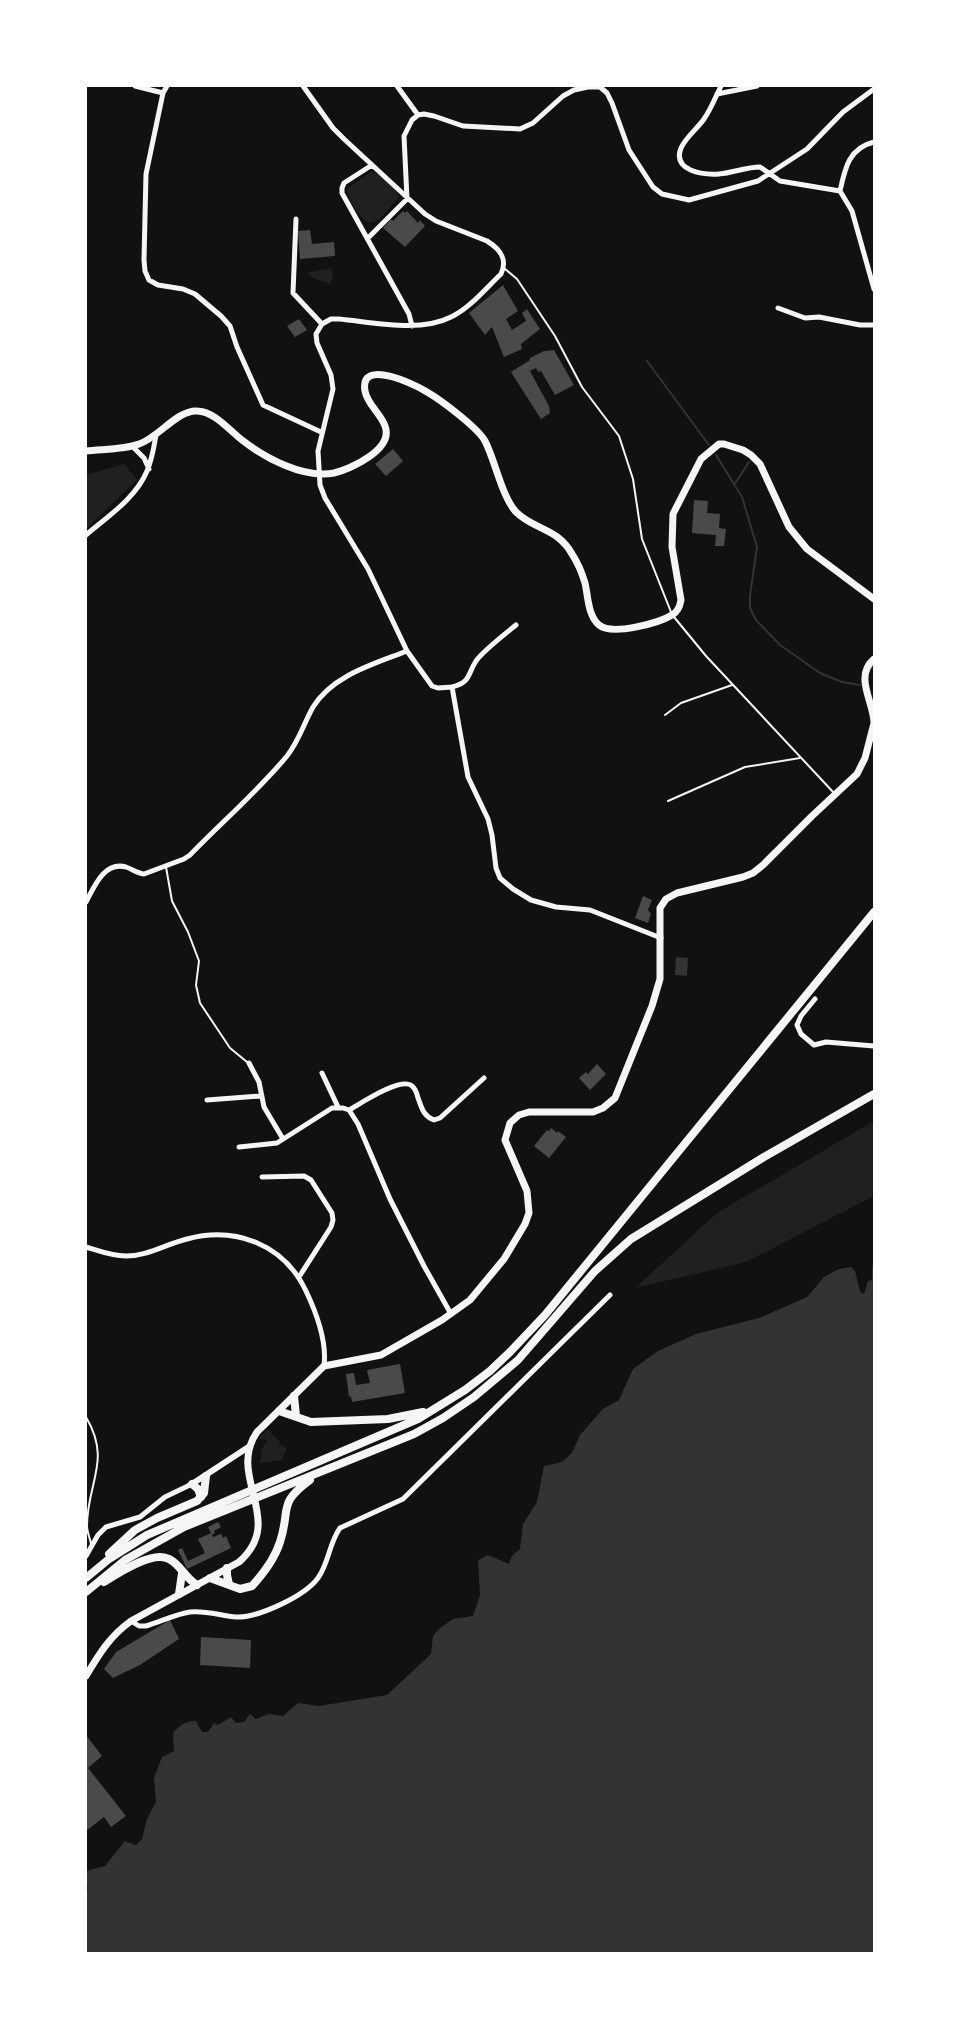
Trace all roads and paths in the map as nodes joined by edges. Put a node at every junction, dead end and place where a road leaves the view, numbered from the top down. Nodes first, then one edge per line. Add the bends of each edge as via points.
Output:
1 (135, 86) edge
2 (168, 86) edge
3 (303, 86) edge
4 (397, 86) edge
5 (600, 86) edge
6 (720, 86) edge
7 (757, 86) edge
8 (874, 89) edge
9 (164, 93) junction
10 (717, 94) junction
11 (418, 115) junction
12 (874, 142) edge
13 (372, 165) junction
14 (771, 173) junction
15 (840, 191) junction
16 (407, 199) junction
17 (296, 219) dead end
18 (368, 238) junction
19 (504, 268) junction
20 (874, 289) edge
21 (777, 308) dead end
22 (322, 324) junction
23 (874, 325) edge
24 (412, 326) junction
25 (321, 432) junction
26 (156, 435) junction
27 (132, 446) junction
28 (86, 451) edge
29 (148, 469) junction
30 (319, 474) junction
31 (86, 535) edge
32 (874, 599) edge
33 (673, 615) junction
34 (516, 625) dead end
35 (406, 651) junction
36 (874, 659) edge
37 (732, 685) junction
38 (452, 687) junction
39 (871, 695) edge
40 (665, 715) dead end
41 (874, 723) edge
42 (800, 758) junction
43 (836, 795) junction
44 (669, 801) dead end
45 (166, 865) junction
46 (86, 902) edge
47 (874, 912) edge
48 (661, 938) junction
49 (815, 999) dead end
50 (874, 1046) edge
51 (249, 1063) joint
52 (322, 1073) dead end
53 (484, 1078) dead end
54 (874, 1094) edge
55 (260, 1096) junction
56 (207, 1100) dead end
57 (338, 1107) junction
58 (349, 1110) junction
59 (283, 1139) junction
60 (239, 1147) dead end
61 (262, 1177) dead end
62 (86, 1247) edge
63 (299, 1277) junction
64 (610, 1295) dead end
65 (451, 1314) junction
66 (324, 1366) junction
67 (294, 1396) junction
68 (436, 1409) junction
69 (279, 1411) junction
70 (296, 1416) junction
71 (86, 1417) edge
72 (250, 1446) junction
73 (323, 1471) junction
74 (206, 1476) junction
75 (192, 1484) junction
76 (201, 1497) junction
77 (92, 1547) junction
78 (86, 1556) edge
79 (227, 1568) junction
80 (95, 1569) junction
81 (182, 1573) junction
82 (86, 1578) edge
83 (210, 1578) junction
84 (229, 1584) junction
85 (197, 1585) junction
86 (86, 1593) edge
87 (179, 1594) junction
88 (131, 1621) junction
89 (86, 1676) edge

1 - 9 street
2 - 9 street
3 - 13 street via 333,128
4 - 11 street
5 - 11 street via 581,88 563,96 533,123 520,129 463,126 429,114
5 - 14 street via 612,103 629,150 662,194 689,200 746,185
6 - 10 street
7 - 10 street
8 - 14 street via 843,112 807,149
9 - 25 street via 146,174 145,272 158,285 189,292 222,316 230,326 263,405
10 - 14 street via 706,117 680,150 683,165 697,173 719,174 760,167
11 - 16 street via 404,136
12 - 15 street via 851,156
13 - 16 street
13 - 18 street via 342,188
14 - 15 street via 787,183
15 - 20 street via 852,211
16 - 18 street
16 - 19 street via 435,221 495,246
17 - 22 street via 293,293
18 - 24 street
19 - 24 street via 452,317
19 - 33 lane via 517,279 582,387 619,436 633,479 642,539
21 - 23 street via 806,318
22 - 24 street via 339,319
22 - 25 street via 316,334 317,343 333,382
25 - 30 street
26 - 27 main road
26 - 29 street
26 - 30 main road via 183,415 198,410 213,416 244,442 270,457
27 - 28 main road
27 - 29 street
29 - 31 street via 132,494
30 - 33 main road via 335,473 377,450 386,439 385,426 364,385 375,375 401,378 420,387 481,436 513,509 558,536 572,553 598,625 608,630 639,627
30 - 35 street via 325,498 368,569
32 - 33 main road via 797,538 752,455 732,445 719,444 693,471 673,514 672,547 681,600
33 - 37 lane
34 - 38 street via 476,660 463,684
35 - 38 street via 432,686
35 - 45 street via 342,679 321,696 287,755 190,855
36 - 39 main road via 864,678
37 - 40 lane via 681,703
37 - 42 lane
38 - 48 street via 468,777 488,819 500,878 531,900 590,910
39 - 41 main road
41 - 43 main road via 860,769
42 - 43 lane
42 - 44 lane via 730,772
43 - 48 main road via 753,873 669,896 659,914
45 - 46 street via 144,874 116,866 107,870
45 - 51 lane via 172,901 199,961 196,986 200,1003 230,1048
47 - 68 highway via 538,1322 490,1371
48 - 65 main road via 660,979 615,1098 593,1112 530,1112 510,1123 505,1140 527,1191 529,1213 492,1274 470,1300
49 - 50 street via 797,1025 808,1042
51 - 55 street via 259,1082
52 - 57 street
53 - 58 street via 434,1120 423,1113 415,1089 406,1083 377,1093
54 - 73 highway via 645,1229 618,1249 518,1360 474,1397 414,1434
55 - 56 street
55 - 59 street
57 - 58 street
57 - 59 street
58 - 65 street via 390,1199
59 - 60 street via 273,1144
61 - 63 street via 304,1176 311,1180 332,1213 331,1227
62 - 63 street via 127,1256 149,1253 185,1239 232,1235 268,1249
63 - 66 street via 319,1328
64 - 88 street via 403,1499 340,1528 324,1569 309,1588 253,1615 191,1612 146,1626
65 - 66 main road via 381,1355
66 - 67 main road
67 - 69 main road
67 - 70 highway
68 - 70 highway via 388,1419 310,1422
68 - 80 highway via 159,1528
69 - 70 highway
69 - 72 main road via 257,1432
71 - 77 lane via 98,1448 87,1527
72 - 74 street
72 - 79 main road via 248,1468 258,1533 253,1547
73 - 84 highway via 289,1499 277,1551 257,1580 244,1590
73 - 86 highway via 184,1527 125,1560
74 - 75 street
74 - 76 highway
75 - 76 highway
75 - 77 street via 165,1497 140,1517 106,1527
76 - 80 highway via 135,1530
77 - 78 street
79 - 83 main road
79 - 84 highway
80 - 82 highway
81 - 85 highway
81 - 86 highway via 170,1559 151,1558
81 - 87 highway
83 - 84 highway
83 - 85 main road
85 - 87 main road
87 - 88 main road
88 - 89 main road via 102,1648

